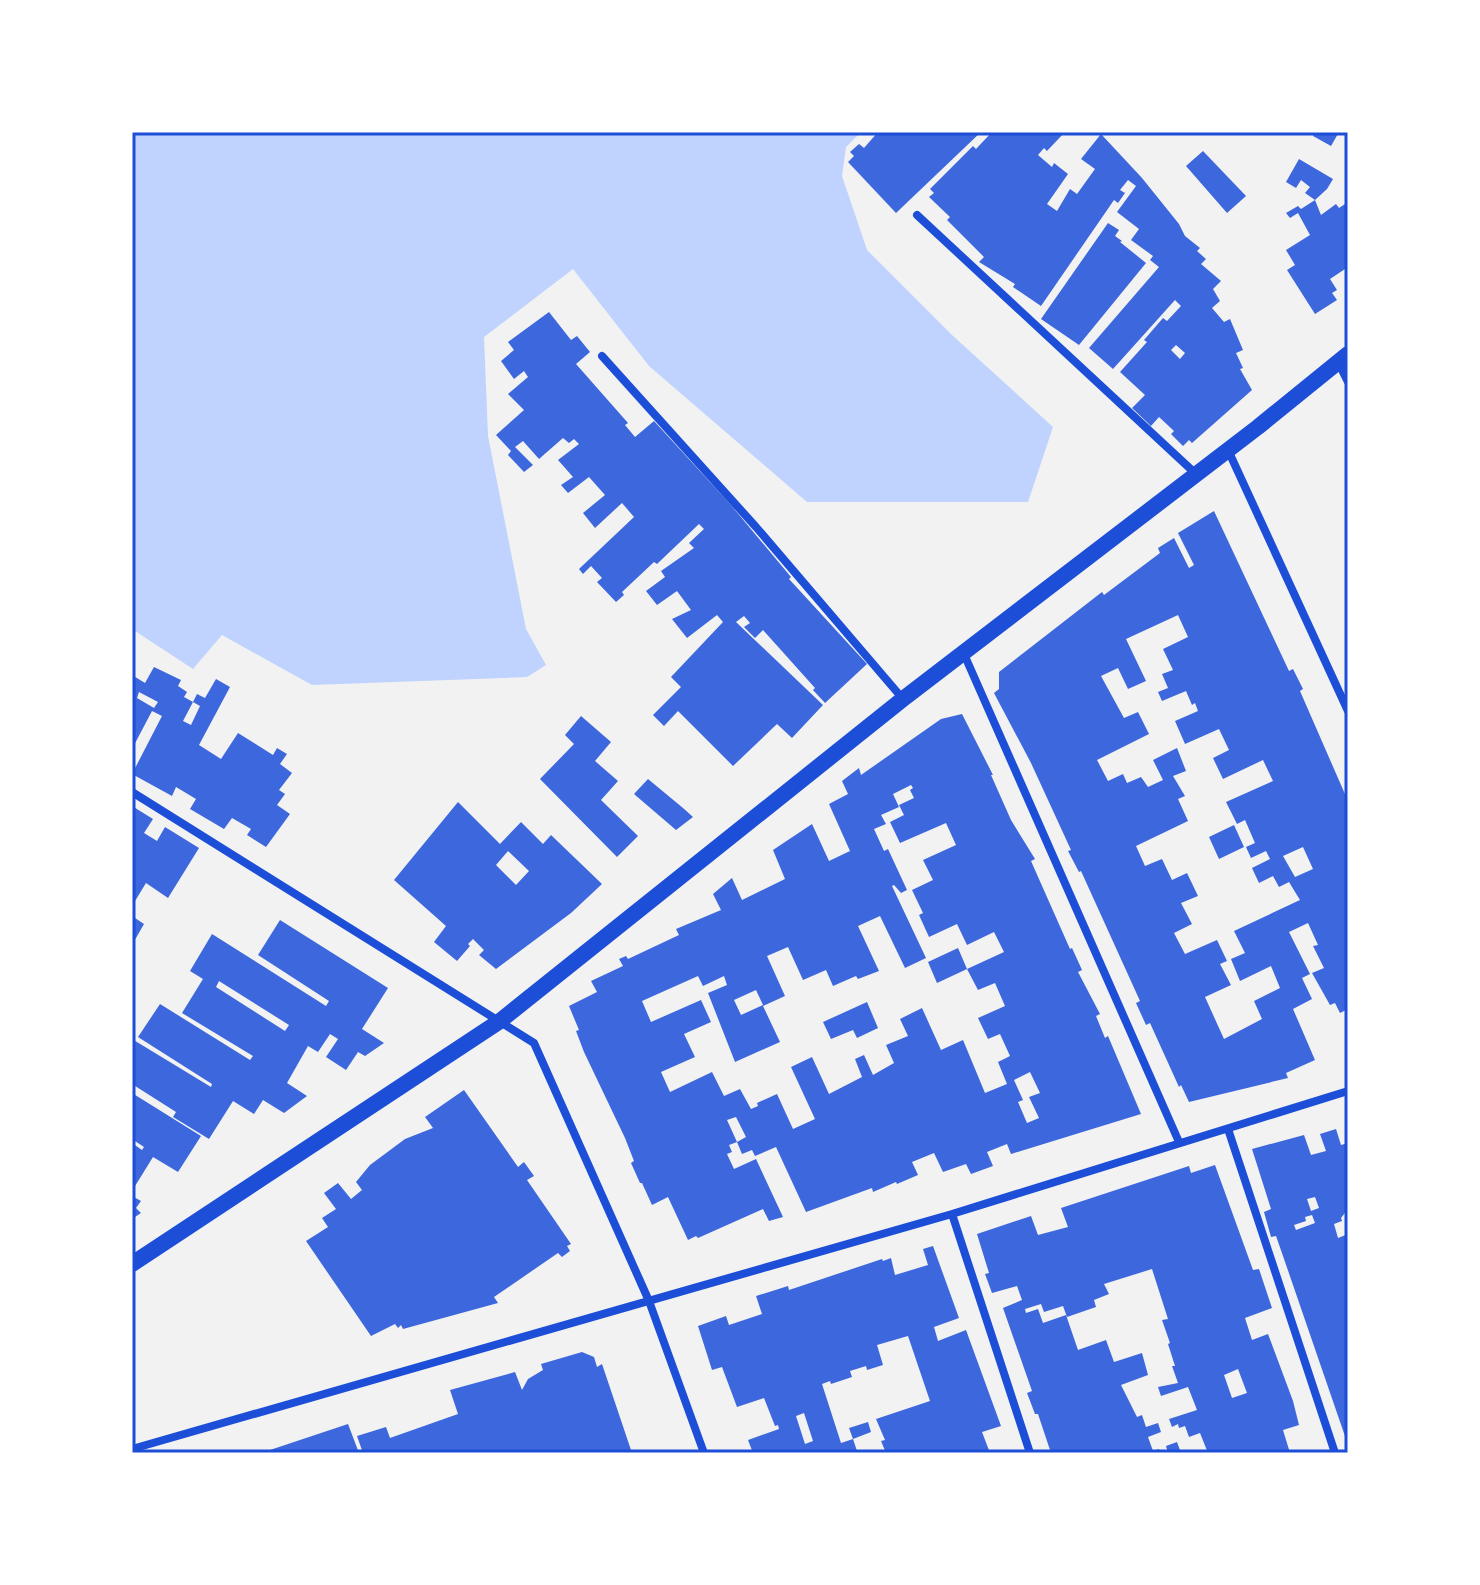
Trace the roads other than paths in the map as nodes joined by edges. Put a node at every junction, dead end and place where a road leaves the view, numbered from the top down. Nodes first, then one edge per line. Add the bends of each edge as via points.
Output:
1 (917, 215) dead end
2 (602, 356) dead end
3 (1343, 358) edge
4 (1348, 382) edge
5 (1227, 449) junction
6 (1196, 474) junction
7 (964, 654) junction
8 (903, 699) junction
9 (1348, 711) edge
10 (132, 792) edge
11 (500, 1021) junction
12 (1348, 1091) edge
13 (1228, 1129) junction
14 (1179, 1142) junction
15 (952, 1214) junction
16 (132, 1264) edge
17 (649, 1301) junction
18 (132, 1449) edge
19 (704, 1453) edge
20 (1030, 1453) edge
21 (1335, 1453) edge

1 - 6 street
2 - 8 street
3 - 4 street
3 - 5 main road
5 - 6 main road
5 - 9 street
6 - 7 main road
7 - 8 main road
7 - 14 street
8 - 11 main road
10 - 11 street
11 - 16 main road
11 - 17 street via 534,1043
12 - 13 street
13 - 14 street
13 - 21 street
14 - 15 street
15 - 17 street
15 - 20 street
17 - 18 street
17 - 19 street

